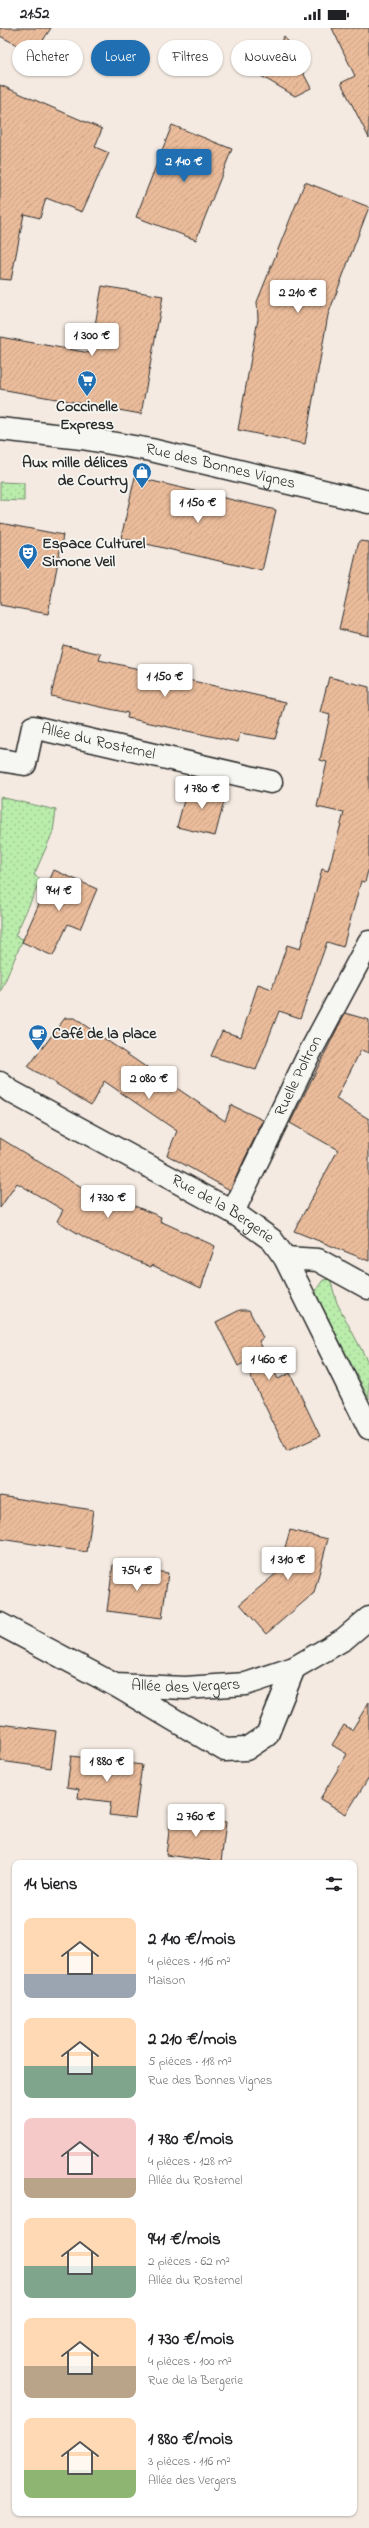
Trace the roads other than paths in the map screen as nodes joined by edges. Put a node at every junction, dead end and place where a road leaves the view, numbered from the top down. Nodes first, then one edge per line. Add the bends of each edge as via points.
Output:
1 (0, 428) edge
2 (369, 502) edge
3 (0, 760) edge
4 (271, 782) dead end
5 (369, 942) edge
6 (3, 1088) edge
7 (233, 1212) junction
8 (286, 1258) junction
9 (369, 1288) edge
10 (369, 1428) edge
11 (369, 1618) edge
12 (0, 1624) edge
13 (294, 1668) junction
14 (115, 1685) junction

1 - 2 street, Rue des Bonnes Vignes via 151,450
3 - 4 street, Allée du Rosternel via 25,764 33,727
5 - 7 street, Ruelle Poltron via 307,1058 264,1167
6 - 7 street, Rue de la Bergerie
7 - 8 street, Rue de la Bergerie via 272,1240
8 - 9 street, Rue de la Bergerie via 318,1260
8 - 10 street
11 - 13 street, Allée des Vergers via 344,1639
12 - 14 street, Allée des Vergers
13 - 14 street, Allée des Vergers via 246,1684 184,1688
13 - 14 street via 267,1735 246,1749 225,1750

